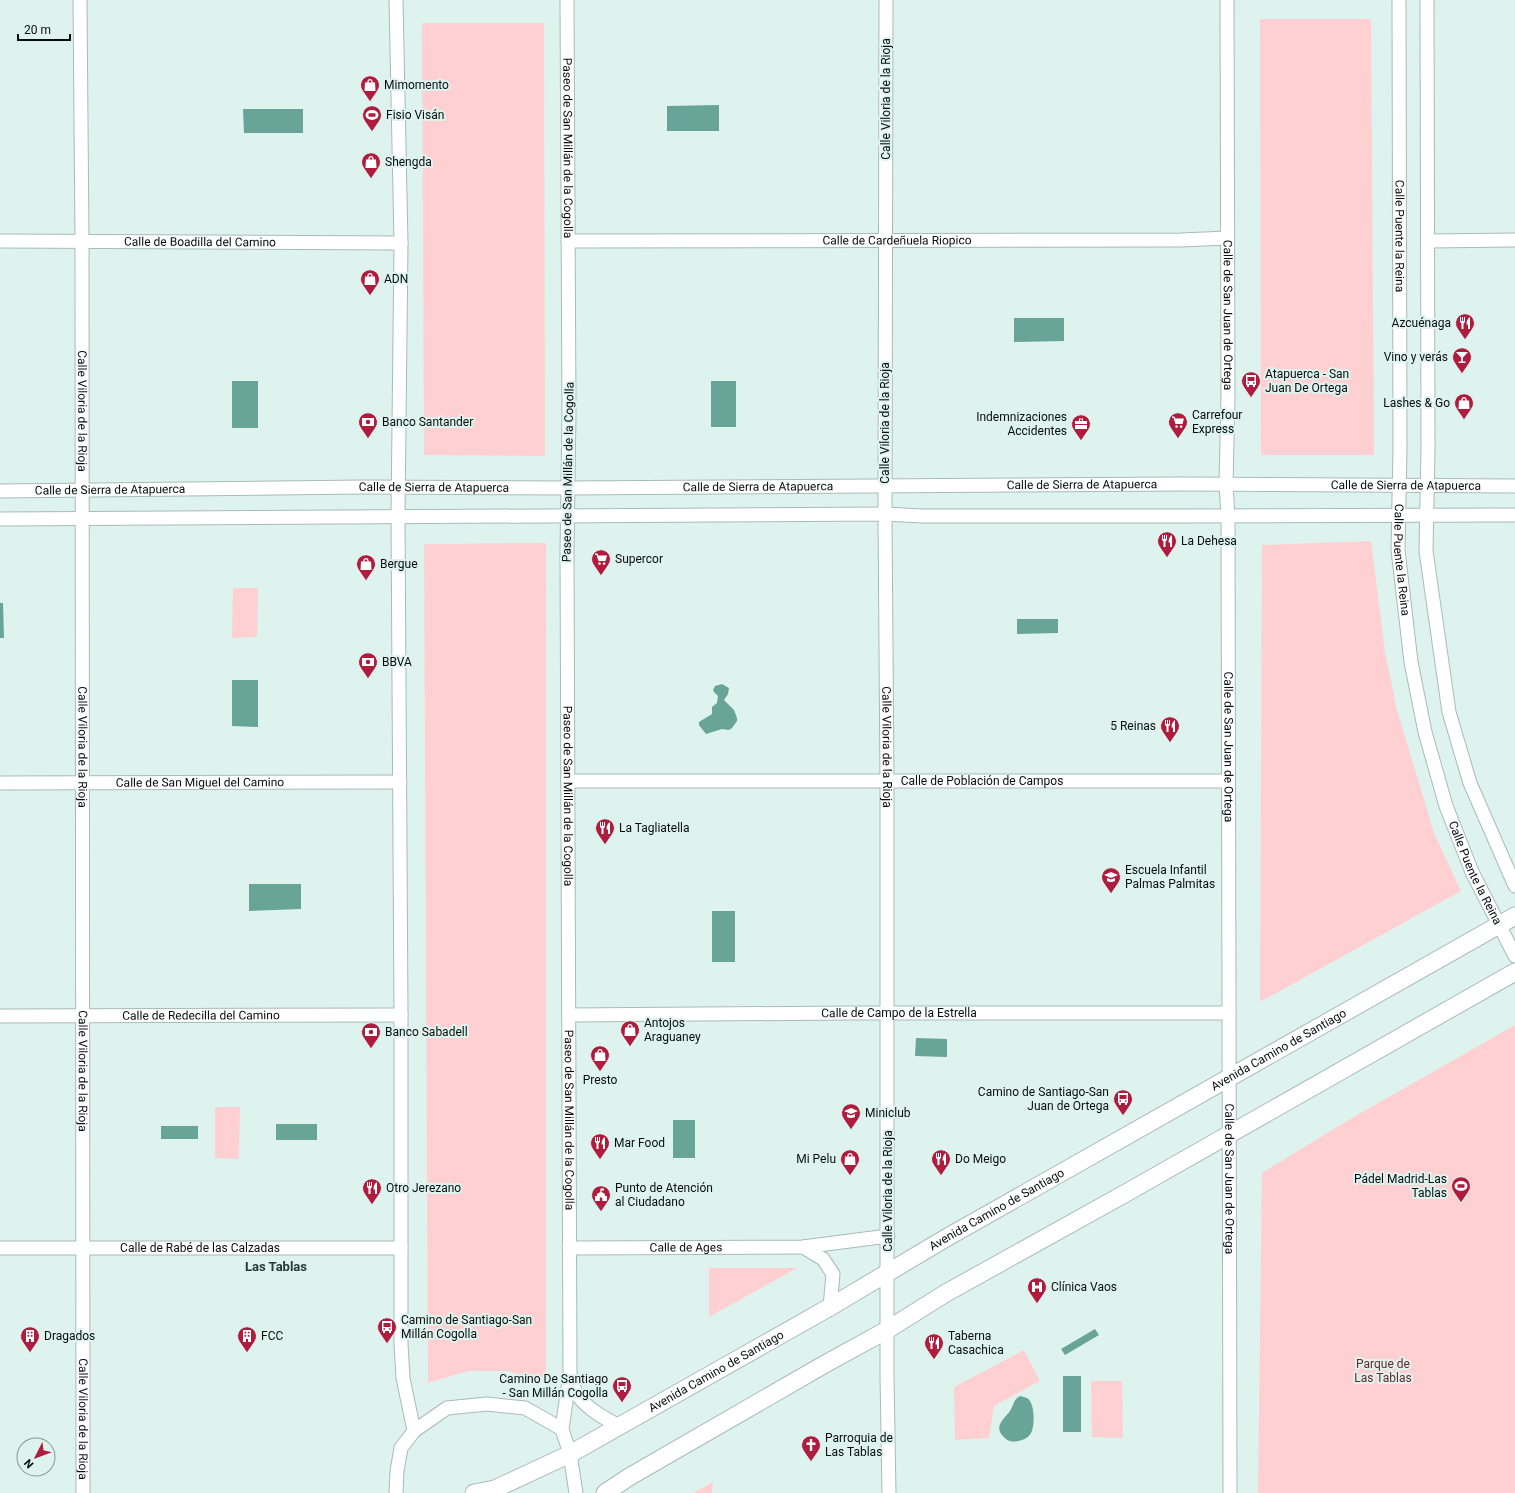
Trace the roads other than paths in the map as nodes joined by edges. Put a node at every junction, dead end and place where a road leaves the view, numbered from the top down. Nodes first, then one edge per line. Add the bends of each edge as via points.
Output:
1 (80, 0) edge
2 (396, 0) edge
3 (567, 0) edge
4 (886, 0) edge
5 (1227, 0) edge
6 (1399, 0) edge
7 (1427, 0) edge
8 (1227, 238) junction
9 (82, 240) junction
10 (886, 240) junction
11 (1515, 240) edge
12 (0, 241) edge
13 (568, 241) junction
14 (1428, 241) junction
15 (401, 243) junction
16 (1226, 485) junction
17 (885, 486) junction
18 (1399, 486) junction
19 (1427, 486) junction
20 (1515, 486) edge
21 (399, 487) junction
22 (568, 488) junction
23 (81, 489) junction
24 (0, 491) edge
25 (885, 514) junction
26 (1399, 515) junction
27 (1427, 515) junction
28 (1515, 515) edge
29 (568, 516) junction
30 (1228, 516) junction
31 (398, 517) junction
32 (0, 518) edge
33 (81, 519) junction
34 (568, 781) junction
35 (887, 781) junction
36 (1228, 781) junction
37 (0, 782) edge
38 (82, 782) junction
39 (400, 782) junction
40 (1515, 886) edge
41 (1515, 916) edge
42 (1498, 926) junction
43 (1515, 956) edge
44 (1515, 972) edge
45 (887, 1013) junction
46 (1229, 1013) junction
47 (82, 1015) junction
48 (402, 1015) junction
49 (569, 1015) junction
50 (0, 1016) edge
51 (1230, 1078) junction
52 (1230, 1134) junction
53 (888, 1236) junction
54 (803, 1247) junction
55 (0, 1248) edge
56 (83, 1248) junction
57 (401, 1248) junction
58 (569, 1248) junction
59 (888, 1274) junction
60 (830, 1307) junction
61 (887, 1330) junction
62 (570, 1374) junction
63 (620, 1426) junction
64 (562, 1429) junction
65 (414, 1431) junction
66 (570, 1454) junction
67 (83, 1493) edge
68 (396, 1493) edge
69 (474, 1493) edge
70 (576, 1493) edge
71 (605, 1493) edge
72 (889, 1493) edge
73 (1230, 1493) edge

1 - 9 street, Calle Viloria de la Rioja
2 - 15 street
3 - 13 street, Paseo de San Millán de la Cogolla
4 - 10 street, Calle Viloria de la Rioja
5 - 8 street, Calle de San Juan de Ortega
6 - 18 street, Calle Puente la Reina
7 - 14 street, Calle Puente la Reina
8 - 10 street, Calle de Cardeñuela Riopico
8 - 16 street, Calle de San Juan de Ortega
9 - 12 street, Calle de Boadilla del Camino
9 - 15 street, Calle de Boadilla del Camino
9 - 23 street, Calle Viloria de la Rioja
10 - 13 street, Calle de Cardeñuela Riopico
10 - 17 street, Calle Viloria de la Rioja
11 - 14 street
13 - 22 street, Paseo de San Millán de la Cogolla
14 - 19 street, Calle Puente la Reina
15 - 21 street
16 - 17 street, Calle de Sierra de Atapuerca
16 - 18 street, Calle de Sierra de Atapuerca
16 - 30 street, Calle de San Juan de Ortega
17 - 22 street, Calle de Sierra de Atapuerca
17 - 25 street, Calle Viloria de la Rioja
18 - 19 street, Calle de Sierra de Atapuerca
18 - 26 street, Calle Puente la Reina
19 - 20 street, Calle de Sierra de Atapuerca
19 - 27 street, Calle Puente la Reina
21 - 22 street, Calle de Sierra de Atapuerca
21 - 23 street, Calle de Sierra de Atapuerca
21 - 31 street
22 - 29 street, Paseo de San Millán de la Cogolla
23 - 24 street, Calle de Sierra de Atapuerca
23 - 33 street, Calle Viloria de la Rioja
25 - 29 street
25 - 30 street
25 - 35 street, Calle Viloria de la Rioja
26 - 27 street
26 - 30 street
26 - 42 street, Calle Puente la Reina via 1398,550 1411,662 1425,732 1449,813 1472,872
27 - 28 street
27 - 40 street, Calle Puente la Reina via 1426,551 1449,712 1470,783
29 - 31 street
29 - 34 street, Paseo de San Millán de la Cogolla
30 - 36 street, Calle de San Juan de Ortega
31 - 33 street
31 - 39 street
32 - 33 street
33 - 38 street, Calle Viloria de la Rioja
34 - 35 street, Calle de Población de Campos
34 - 49 street, Paseo de San Millán de la Cogolla
35 - 36 street, Calle de Población de Campos
35 - 45 street, Calle Viloria de la Rioja
36 - 46 street, Calle de San Juan de Ortega
37 - 38 street, Calle de San Miguel del Camino
38 - 39 street, Calle de San Miguel del Camino
38 - 47 street, Calle Viloria de la Rioja
39 - 48 street
41 - 42 street, Avenida Camino de Santiago
42 - 43 street, Calle Puente la Reina
42 - 51 street, Avenida Camino de Santiago
44 - 52 street
45 - 46 street, Calle de Campo de la Estrella
45 - 49 street, Calle de Campo de la Estrella
45 - 53 street, Calle Viloria de la Rioja
46 - 51 street, Calle de San Juan de Ortega
47 - 48 street, Calle de Redecilla del Camino
47 - 50 street, Calle de Redecilla del Camino
47 - 56 street, Calle Viloria de la Rioja
48 - 57 street
49 - 58 street, Paseo de San Millán de la Cogolla
51 - 52 street, Calle de San Juan de Ortega
51 - 59 street, Avenida Camino de Santiago via 946,1238
52 - 61 street via 946,1293
52 - 73 street, Calle de San Juan de Ortega
53 - 54 street, Calle de Ages
53 - 59 street, Calle Viloria de la Rioja
54 - 58 street, Calle de Ages
54 - 60 street via 823,1260 833,1274
55 - 56 street, Calle de Rabé de las Calzadas
56 - 57 street, Calle de Rabé de las Calzadas
56 - 67 street, Calle Viloria de la Rioja
57 - 65 street via 403,1378
58 - 62 street, Paseo de San Millán de la Cogolla
59 - 60 street, Avenida Camino de Santiago
59 - 61 street, Calle Viloria de la Rioja
60 - 63 street, Avenida Camino de Santiago
61 - 71 street
61 - 72 street, Calle Viloria de la Rioja
62 - 63 street via 577,1395 598,1415
62 - 64 street, Paseo de San Millán de la Cogolla
63 - 66 street, Avenida Camino de Santiago
64 - 65 street via 525,1408 486,1404 447,1408
64 - 66 street
65 - 68 street via 402,1448
66 - 69 street, Avenida Camino de Santiago via 495,1489
66 - 70 street

